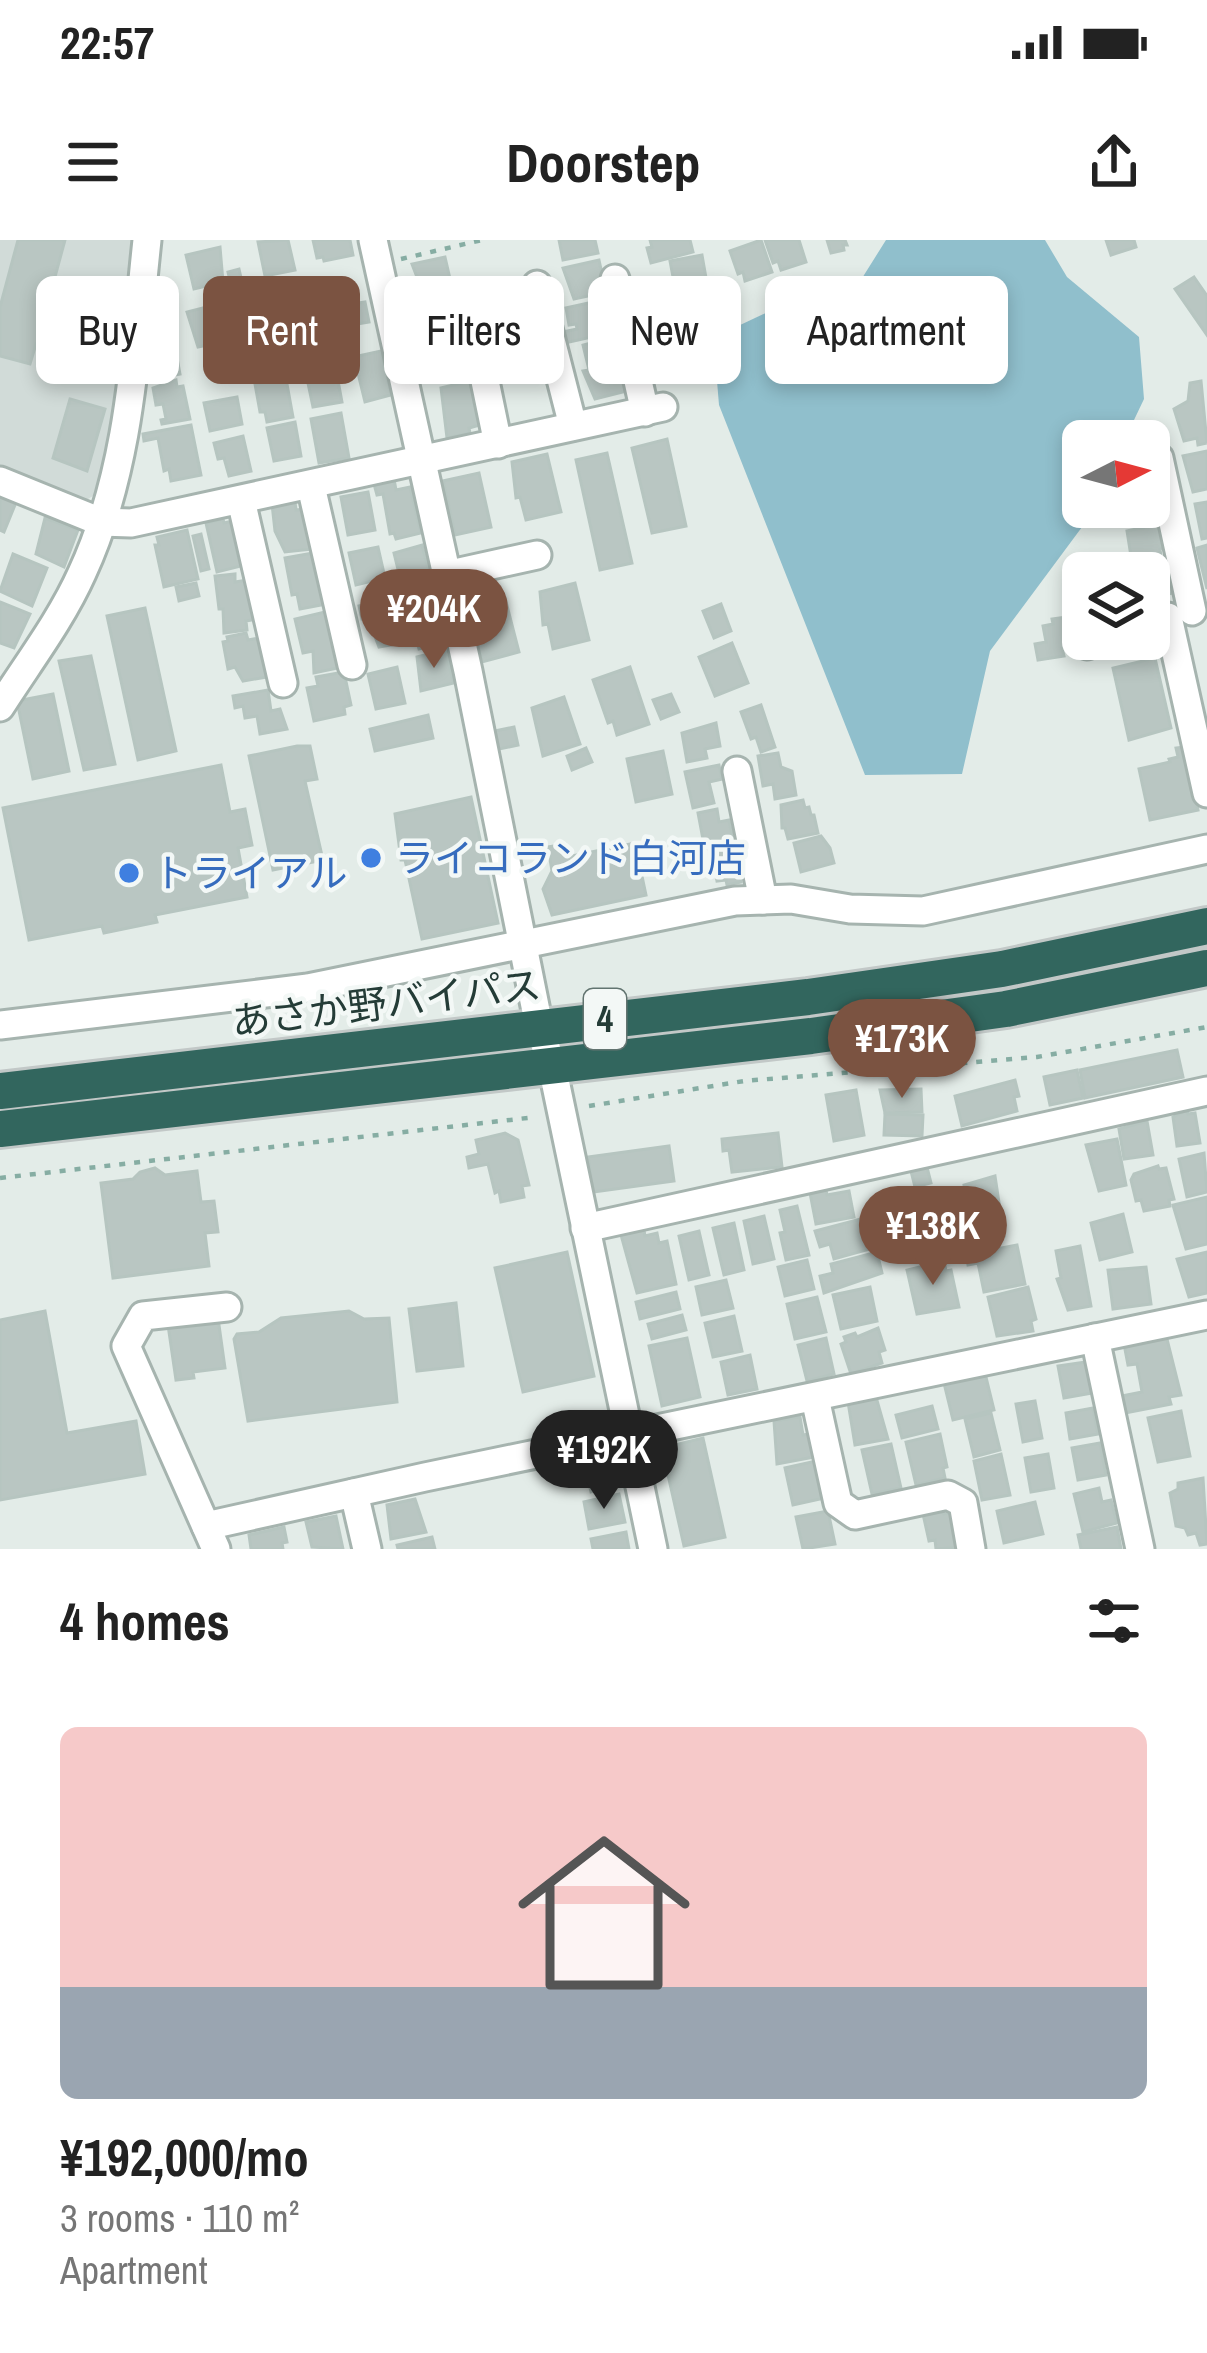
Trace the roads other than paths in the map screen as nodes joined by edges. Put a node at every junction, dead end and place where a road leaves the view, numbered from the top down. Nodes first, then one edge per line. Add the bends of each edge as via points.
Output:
1 (147, 240) edge
2 (375, 252) edge
3 (486, 384) edge
4 (562, 384) edge
5 (646, 384) edge
6 (573, 426) junction
7 (498, 444) junction
8 (421, 462) junction
9 (0, 481) edge
10 (311, 486) junction
11 (241, 500) junction
12 (100, 522) junction
13 (1168, 528) edge
14 (537, 556) dead end
15 (446, 575) junction
16 (1179, 614) edge
17 (352, 665) dead end
18 (284, 683) dead end
19 (0, 707) edge
20 (737, 771) dead end
21 (1207, 793) edge
22 (1207, 849) edge
23 (763, 900) junction
24 (1207, 926) edge
25 (523, 946) junction
26 (1207, 968) edge
27 (0, 1025) edge
28 (539, 1026) junction
29 (553, 1066) junction
30 (1207, 1090) edge
31 (0, 1091) edge
32 (0, 1130) edge
33 (585, 1228) junction
34 (227, 1307) dead end
35 (1207, 1315) edge
36 (1095, 1339) junction
37 (815, 1398) junction
38 (628, 1437) junction
39 (354, 1493) junction
40 (211, 1538) edge
41 (367, 1549) edge
42 (652, 1549) edge
43 (970, 1549) edge
44 (1140, 1549) edge

1 - 12 street via 130,396
2 - 8 street
3 - 7 street
4 - 6 street
5 - 6 street via 654,409
6 - 7 street
7 - 8 street
8 - 10 street
8 - 15 street
9 - 12 street
10 - 11 street
10 - 17 street
11 - 12 street
11 - 18 street
12 - 19 street via 72,594
13 - 16 street
14 - 15 street
15 - 25 street
16 - 21 street
20 - 23 street
22 - 23 street via 923,911
23 - 25 street
24 - 28 highway, あさか野バイパス / 4 via 980,972
25 - 27 street via 308,988
25 - 28 street
26 - 29 highway, あさか野バイパス / 4 via 1006,1009
28 - 29 street
28 - 31 highway, あさか野バイパス / 4
29 - 32 highway, あさか野バイパス / 4
29 - 33 street
30 - 33 street
33 - 38 street
34 - 40 street via 142,1316 127,1346
35 - 36 street
36 - 37 street
36 - 44 street
37 - 38 street
37 - 43 street via 838,1503 855,1514 948,1496 963,1503
38 - 39 street
38 - 42 street
39 - 40 street
39 - 41 street

